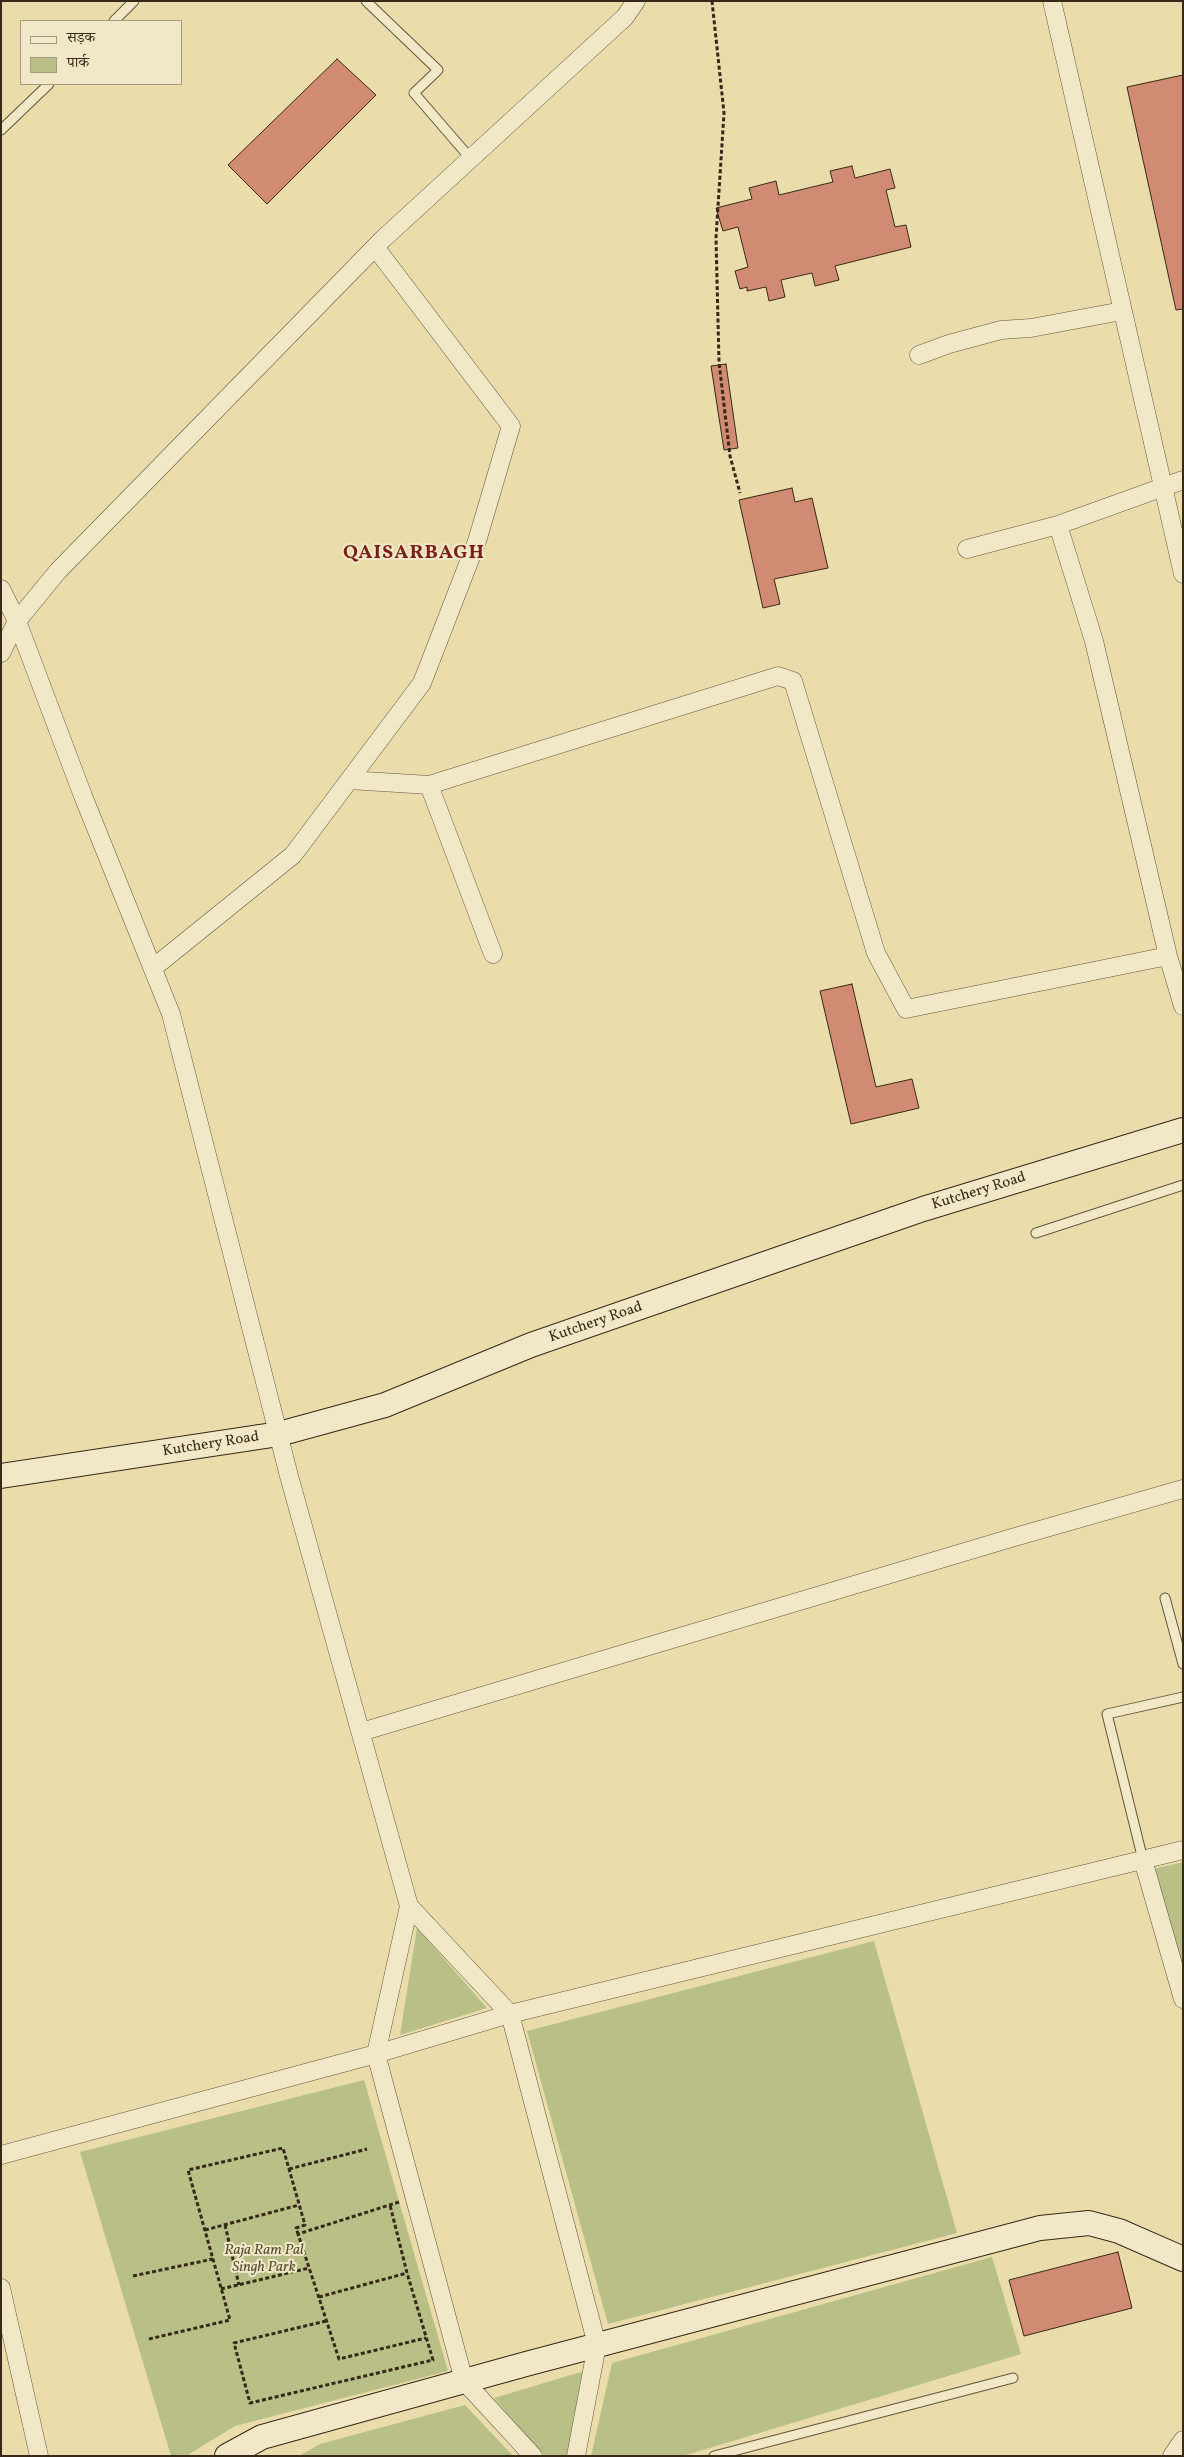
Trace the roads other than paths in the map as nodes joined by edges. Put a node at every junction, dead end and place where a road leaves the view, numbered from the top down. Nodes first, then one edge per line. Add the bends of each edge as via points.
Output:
1 (134, 1) edge
2 (366, 1) edge
3 (636, 1) edge
4 (1052, 1) edge
5 (115, 20) edge
6 (48, 85) edge
7 (1, 130) edge
8 (471, 159) junction
9 (375, 247) junction
10 (1122, 311) junction
11 (919, 354) dead end
12 (1183, 480) edge
13 (1162, 486) junction
14 (1058, 525) junction
15 (967, 549) dead end
16 (1183, 574) edge
17 (1, 589) edge
18 (18, 621) junction
19 (1, 653) edge
20 (349, 780) junction
21 (429, 785) junction
22 (493, 954) dead end
23 (1168, 956) junction
24 (153, 968) junction
25 (1183, 1006) edge
26 (1183, 1130) edge
27 (1183, 1185) edge
28 (1036, 1233) dead end
29 (279, 1434) junction
30 (1, 1476) edge
31 (1183, 1489) edge
32 (1165, 1598) dead end
33 (1183, 1664) edge
34 (1183, 1697) edge
35 (361, 1732) junction
36 (1183, 1850) edge
37 (1143, 1860) junction
38 (409, 1906) junction
39 (1183, 1999) edge
40 (510, 2014) junction
41 (376, 2054) junction
42 (1, 2155) edge
43 (1183, 2259) edge
44 (1, 2288) edge
45 (597, 2346) junction
46 (1012, 2378) dead end
47 (464, 2382) junction
48 (1183, 2440) edge
49 (39, 2456) edge
50 (227, 2456) edge
51 (533, 2456) edge
52 (576, 2456) edge
53 (714, 2456) edge
54 (1172, 2456) edge

1 - 5 lane
2 - 8 lane via 438,70 414,94
3 - 8 street via 626,17
4 - 10 street
6 - 7 lane
8 - 9 street
9 - 18 street via 58,571
9 - 20 street via 511,426 477,541 422,683
10 - 11 street via 1031,328 1002,330
10 - 13 street
12 - 13 street
13 - 14 street
13 - 16 street
14 - 15 street
14 - 23 street via 1094,642
17 - 18 street
18 - 19 street
18 - 24 street via 83,796
20 - 21 street
20 - 24 street via 293,855
21 - 22 street
21 - 23 street via 778,676 793,681 876,952 906,1009
23 - 25 street
24 - 29 street via 171,1014
26 - 29 street, Kutchery Road via 923,1209 531,1346 384,1405
27 - 28 lane
29 - 30 street, Kutchery Road
29 - 35 street
31 - 35 street via 1008,1538
32 - 33 lane
34 - 37 lane via 1107,1714
35 - 38 street
36 - 37 street
37 - 39 street
37 - 40 street
38 - 40 street
38 - 41 street
40 - 41 street
40 - 45 street
41 - 42 street
41 - 47 street
43 - 45 street via 1120,2231 1089,2223 1040,2228
44 - 49 street
45 - 47 street
45 - 52 street
46 - 53 lane
47 - 50 street via 262,2437
47 - 51 street
48 - 54 street

